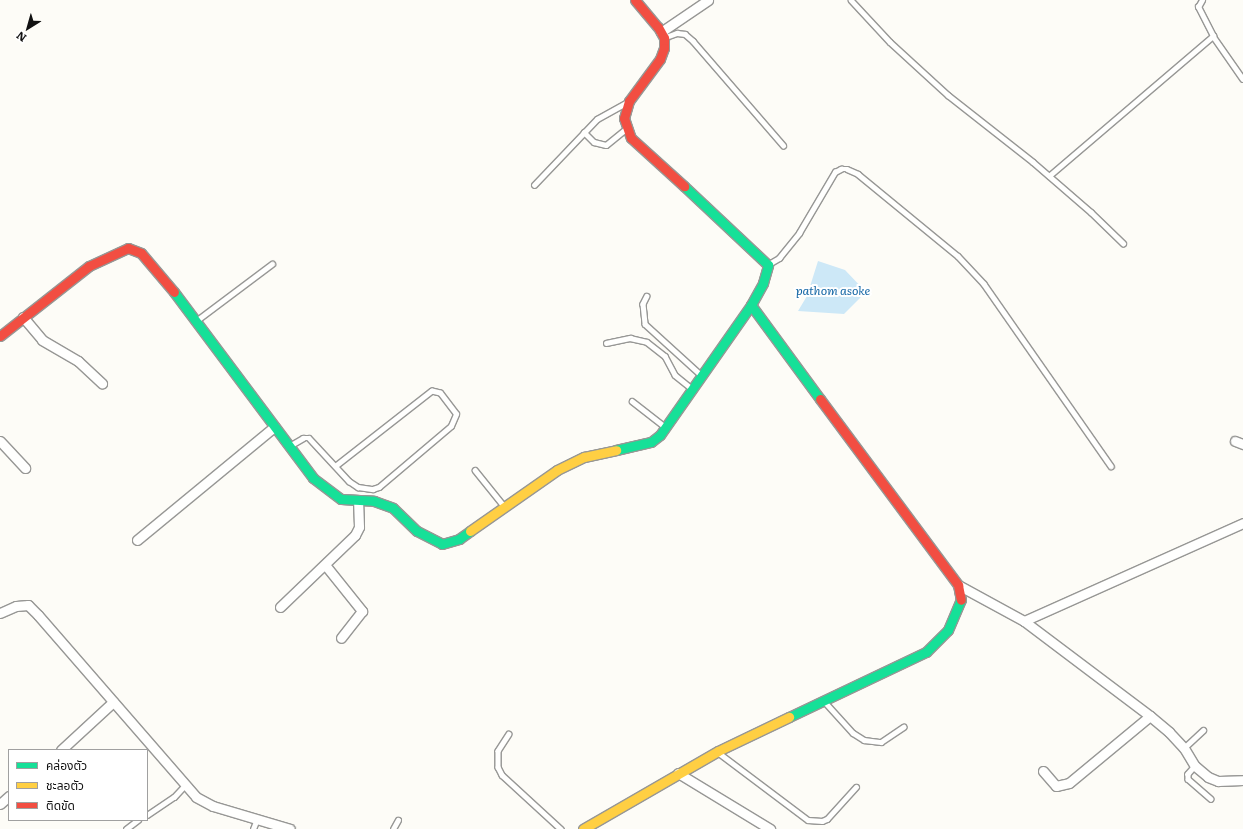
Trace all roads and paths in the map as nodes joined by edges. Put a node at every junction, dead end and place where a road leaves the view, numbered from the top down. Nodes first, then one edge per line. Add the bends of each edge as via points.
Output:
1 (635, 0) edge
2 (708, 0) edge
3 (851, 0) edge
4 (1202, 0) edge
5 (662, 35) junction
6 (1213, 36) junction
7 (1243, 79) edge
8 (629, 101) junction
9 (628, 128) junction
10 (584, 132) junction
11 (782, 145) dead end
12 (1049, 176) junction
13 (534, 185) dead end
14 (1123, 243) dead end
15 (272, 264) dead end
16 (768, 265) junction
17 (647, 296) dead end
18 (751, 305) junction
19 (23, 317) junction
20 (196, 321) junction
21 (0, 336) edge
22 (606, 343) dead end
23 (701, 375) junction
24 (102, 383) dead end
25 (692, 389) junction
26 (632, 401) dead end
27 (274, 427) junction
28 (665, 427) junction
29 (0, 441) edge
30 (288, 446) junction
31 (336, 466) junction
32 (1111, 466) dead end
33 (25, 468) dead end
34 (475, 470) dead end
35 (358, 501) junction
36 (504, 506) junction
37 (1243, 523) edge
38 (136, 540) dead end
39 (326, 566) junction
40 (958, 585) junction
41 (280, 607) dead end
42 (0, 613) edge
43 (1024, 621) junction
44 (341, 638) dead end
45 (822, 700) junction
46 (113, 702) junction
47 (1150, 716) junction
48 (903, 727) dead end
49 (1203, 730) dead end
50 (509, 734) dead end
51 (1184, 748) junction
52 (62, 749) edge
53 (718, 752) junction
54 (1195, 766) junction
55 (1043, 771) dead end
56 (678, 773) junction
57 (1243, 780) edge
58 (185, 785) junction
59 (856, 787) dead end
60 (8, 797) edge
61 (1211, 799) dead end
62 (0, 804) edge
63 (148, 813) edge
64 (257, 819) junction
65 (398, 820) dead end
66 (137, 821) edge
67 (126, 829) edge
68 (253, 829) edge
69 (290, 829) edge
70 (393, 829) edge
71 (561, 829) edge
72 (584, 829) edge
73 (770, 829) edge

1 - 5 street
2 - 5 street
3 - 12 lane via 885,37 948,95
4 - 6 lane via 1198,7
5 - 8 street via 664,48 660,59
5 - 11 lane via 685,34
6 - 7 lane
6 - 12 lane
8 - 9 street via 624,118
8 - 10 lane via 597,119
9 - 10 lane via 606,145 594,142
9 - 16 street via 631,138
10 - 13 lane
12 - 14 lane
15 - 20 lane
16 - 18 street via 763,283
16 - 32 lane via 778,258 799,233 835,172 847,169 858,174 958,256 984,284 1028,351
17 - 23 lane via 643,304 645,324
18 - 23 street
18 - 40 street
19 - 20 street via 89,266 113,252 128,248 141,253 155,267
19 - 21 street
19 - 24 street via 42,340 78,361
20 - 27 street
22 - 25 lane via 630,338 647,342 665,356 675,375
23 - 25 street
25 - 28 street
26 - 28 lane
27 - 30 street
27 - 38 street
28 - 36 street via 651,442 584,457 557,470
29 - 33 street
30 - 31 lane via 304,438 310,438
30 - 35 street via 326,490 341,499
31 - 31 lane via 432,392 440,393 456,414 451,426 379,487 358,487
34 - 36 lane
35 - 36 street via 374,501 394,508 417,531 442,544 459,539
35 - 39 street via 357,531
37 - 43 street
39 - 41 street
39 - 44 street via 362,611
40 - 43 street
40 - 45 street via 961,599 956,615 948,630 926,652
42 - 46 street via 16,606 28,605
43 - 47 street
45 - 48 lane via 853,733 864,740 881,742
45 - 53 street
46 - 52 street
46 - 58 street
47 - 51 street
47 - 55 street via 1069,783 1056,786
49 - 51 lane
50 - 71 lane via 498,751 498,767 502,775
51 - 54 street
53 - 56 street
53 - 59 lane via 808,820 827,819
54 - 57 street via 1218,782
54 - 61 lane via 1188,774 1188,779
56 - 72 street
56 - 73 street
58 - 63 lane via 174,798
58 - 64 street via 196,797 212,806
60 - 62 street
64 - 68 lane
64 - 69 street
65 - 70 lane
66 - 67 lane

